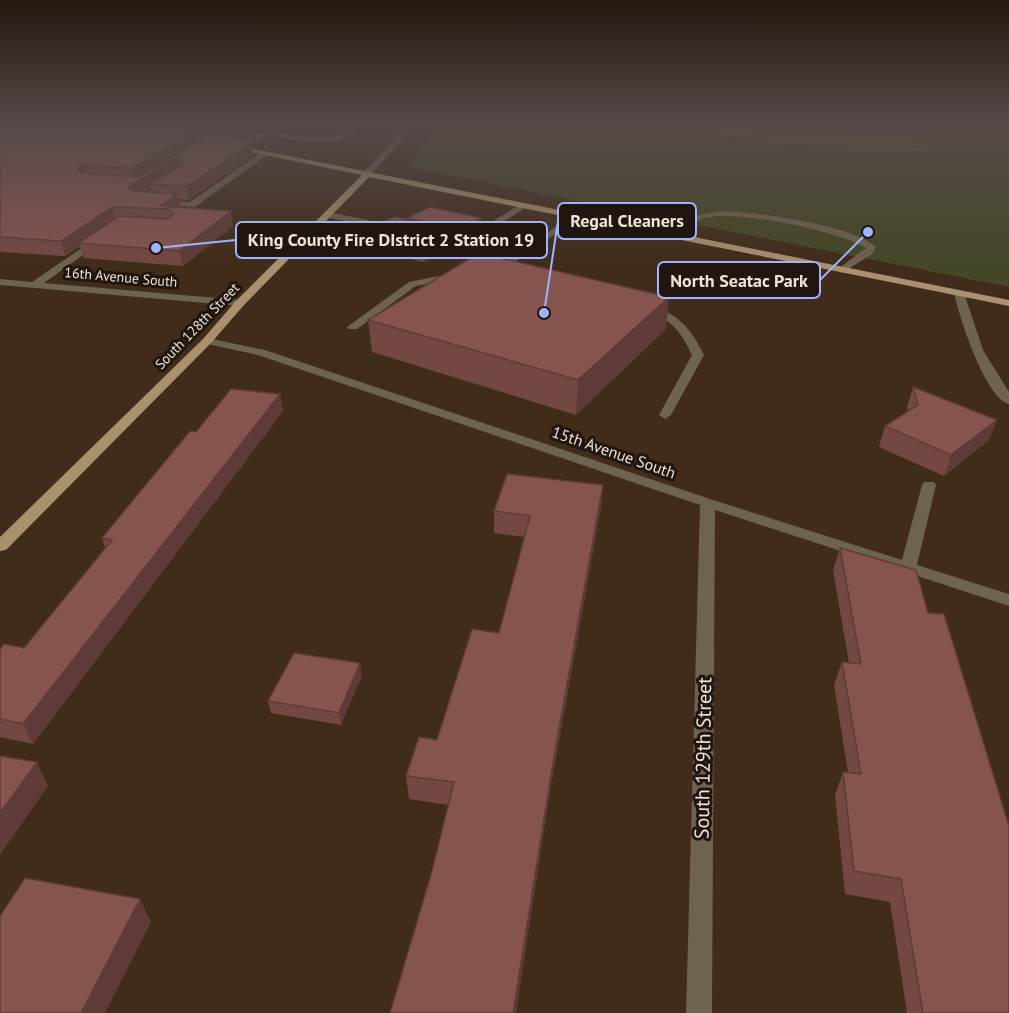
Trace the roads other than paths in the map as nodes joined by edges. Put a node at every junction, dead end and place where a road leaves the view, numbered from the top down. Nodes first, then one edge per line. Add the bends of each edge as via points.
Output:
1 (240, 171) edge
2 (354, 171) edge
3 (369, 171) edge
4 (181, 173) edge
5 (367, 174) junction
6 (522, 206) junction
7 (329, 215) junction
8 (576, 217) junction
9 (111, 231) edge
10 (410, 231) edge
11 (421, 234) edge
12 (670, 236) junction
13 (842, 270) junction
14 (0, 282) edge
15 (34, 285) junction
16 (959, 293) junction
17 (240, 303) junction
18 (1009, 303) edge
19 (642, 307) edge
20 (354, 327) dead end
21 (207, 341) junction
22 (1009, 400) edge
23 (665, 415) dead end
24 (929, 485) dead end
25 (708, 502) junction
26 (0, 546) edge
27 (908, 568) junction
28 (1009, 600) edge
29 (699, 1013) edge

1 - 4 street via 192,205 137,201
2 - 5 main road
3 - 5 street, South 128th Street
5 - 6 main road
5 - 7 main road, South 128th Street
6 - 8 main road
6 - 11 street via 464,243
7 - 10 street
7 - 17 main road, South 128th Street
8 - 12 main road
8 - 20 street via 492,272 413,284
9 - 15 street
12 - 13 main road
12 - 13 street via 703,215 721,214 848,236 871,248
13 - 16 main road
14 - 15 street, 16th Avenue South
15 - 17 street, 16th Avenue South
16 - 18 main road
16 - 22 street via 964,318 983,363
17 - 21 main road, South 128th Street
19 - 23 street via 664,312 684,326 698,355
21 - 25 street, 15th Avenue South via 261,352
21 - 26 main road, South 128th Street
24 - 27 street
25 - 27 street, 15th Avenue South
25 - 29 street, South 129th Street
27 - 28 street, 15th Avenue South

